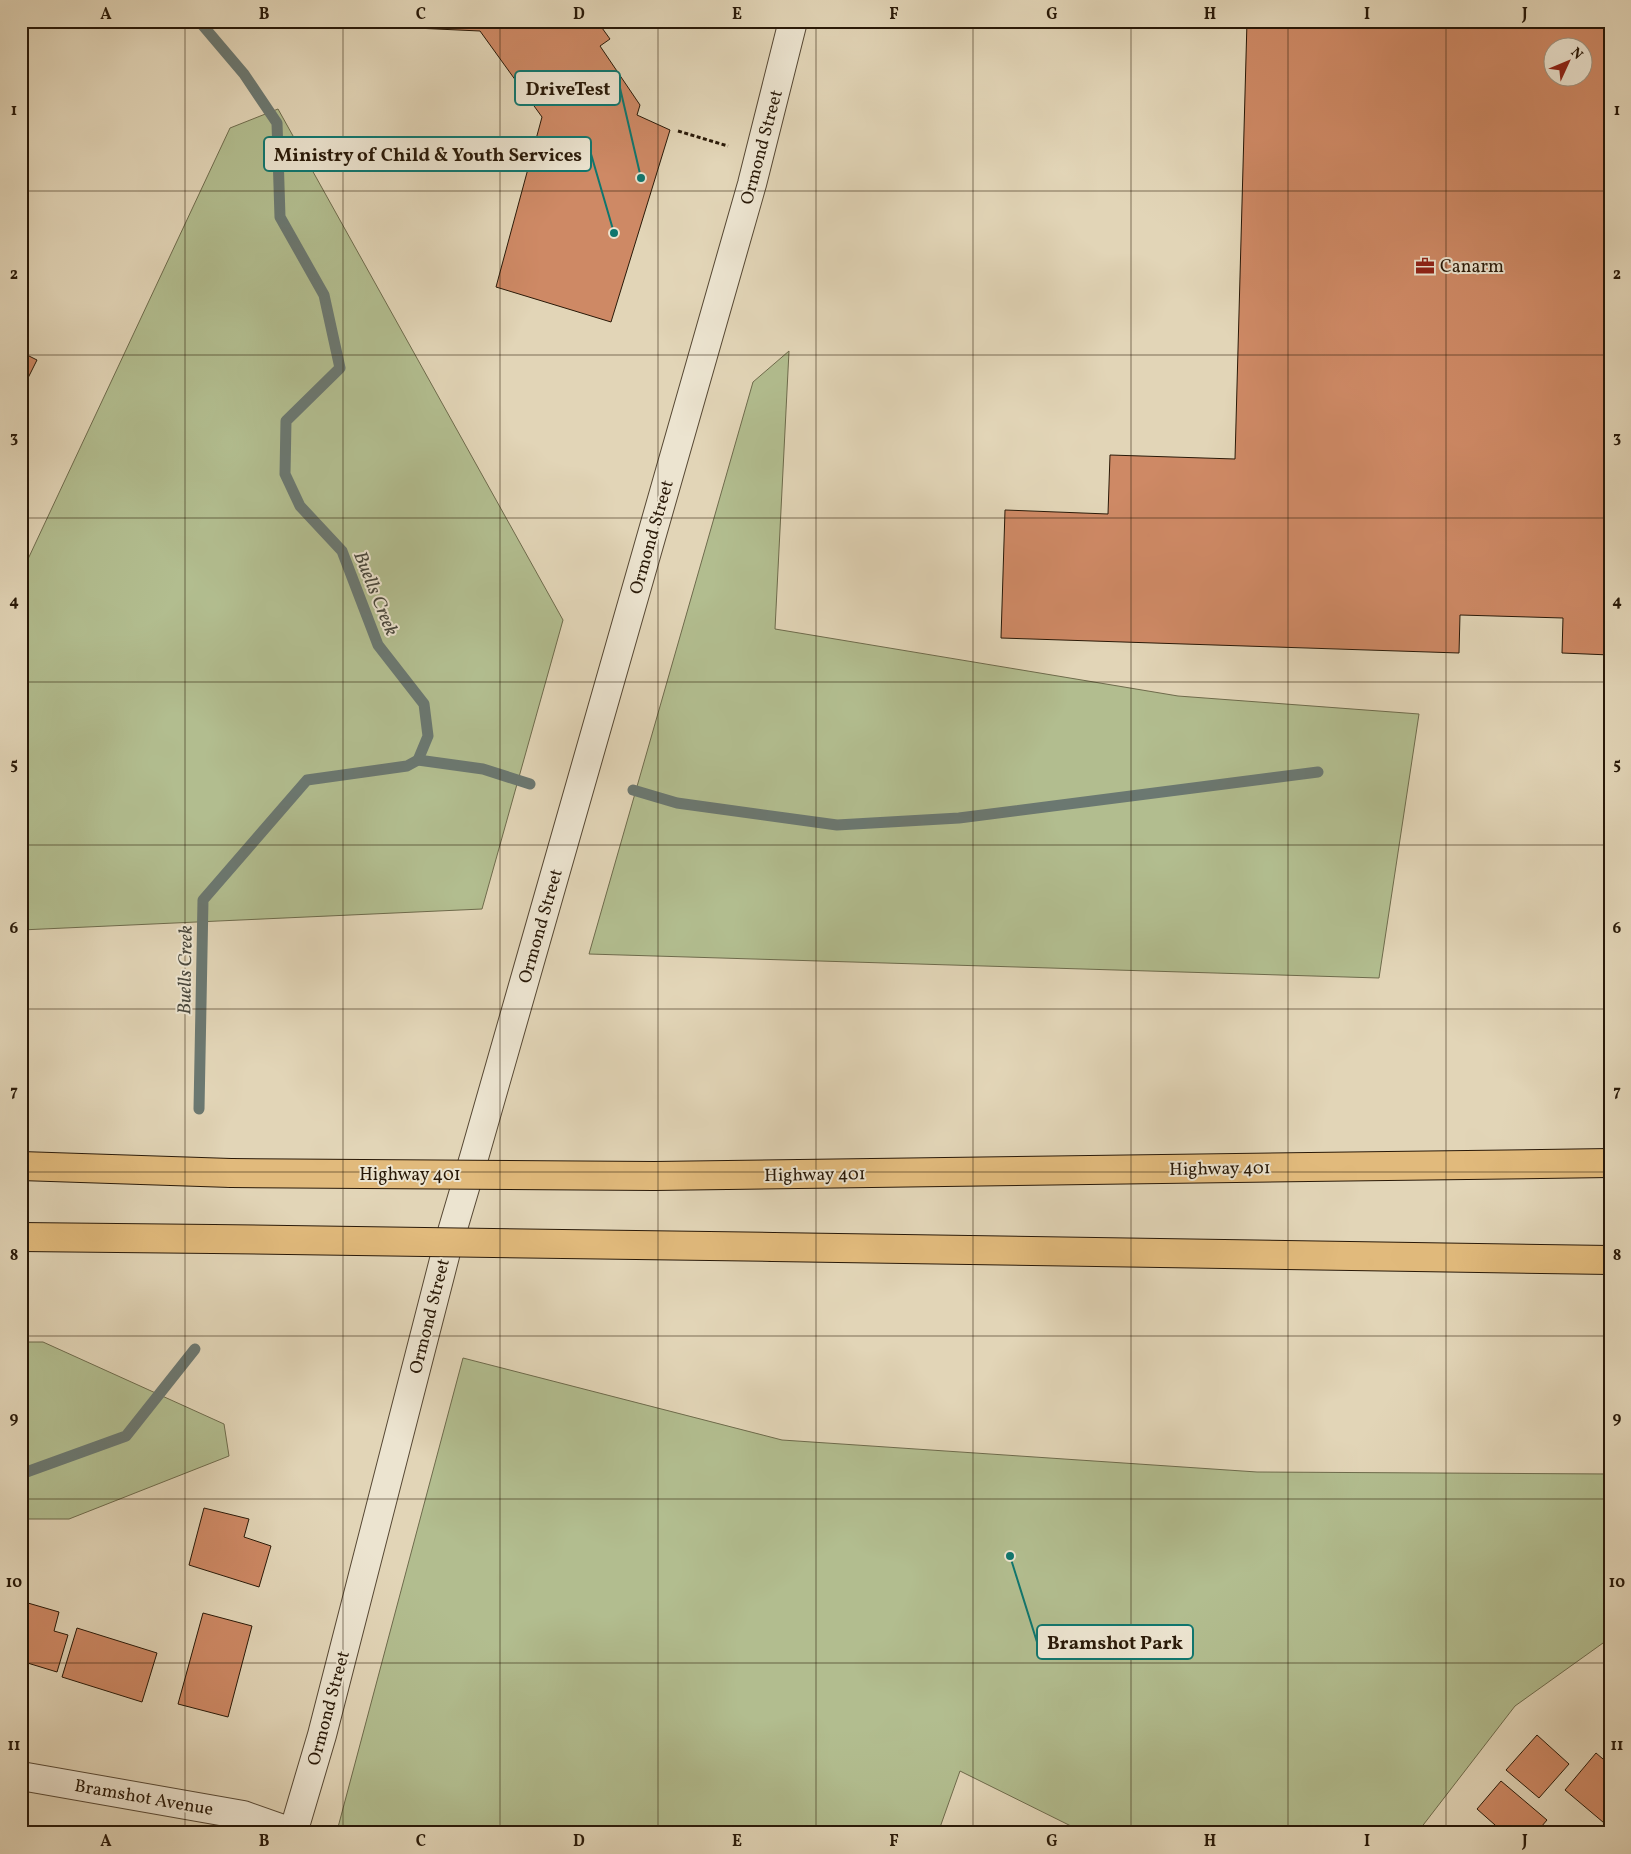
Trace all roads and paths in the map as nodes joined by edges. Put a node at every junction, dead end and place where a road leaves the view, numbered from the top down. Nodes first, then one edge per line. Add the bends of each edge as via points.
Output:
1 (793, 21) edge
2 (678, 132) dead end
3 (729, 146) dead end
4 (1610, 1163) edge
5 (21, 1166) edge
6 (21, 1237) edge
7 (1610, 1260) edge
8 (21, 1776) edge
9 (293, 1832) edge

1 - 9 street, Ormond Street via 752,184 446,1252 322,1734
2 - 3 path
4 - 5 highway, Highway 401, bridge via 654,1176 231,1173
6 - 7 highway, bridge
8 - 9 street, Bramshot Avenue via 243,1815

